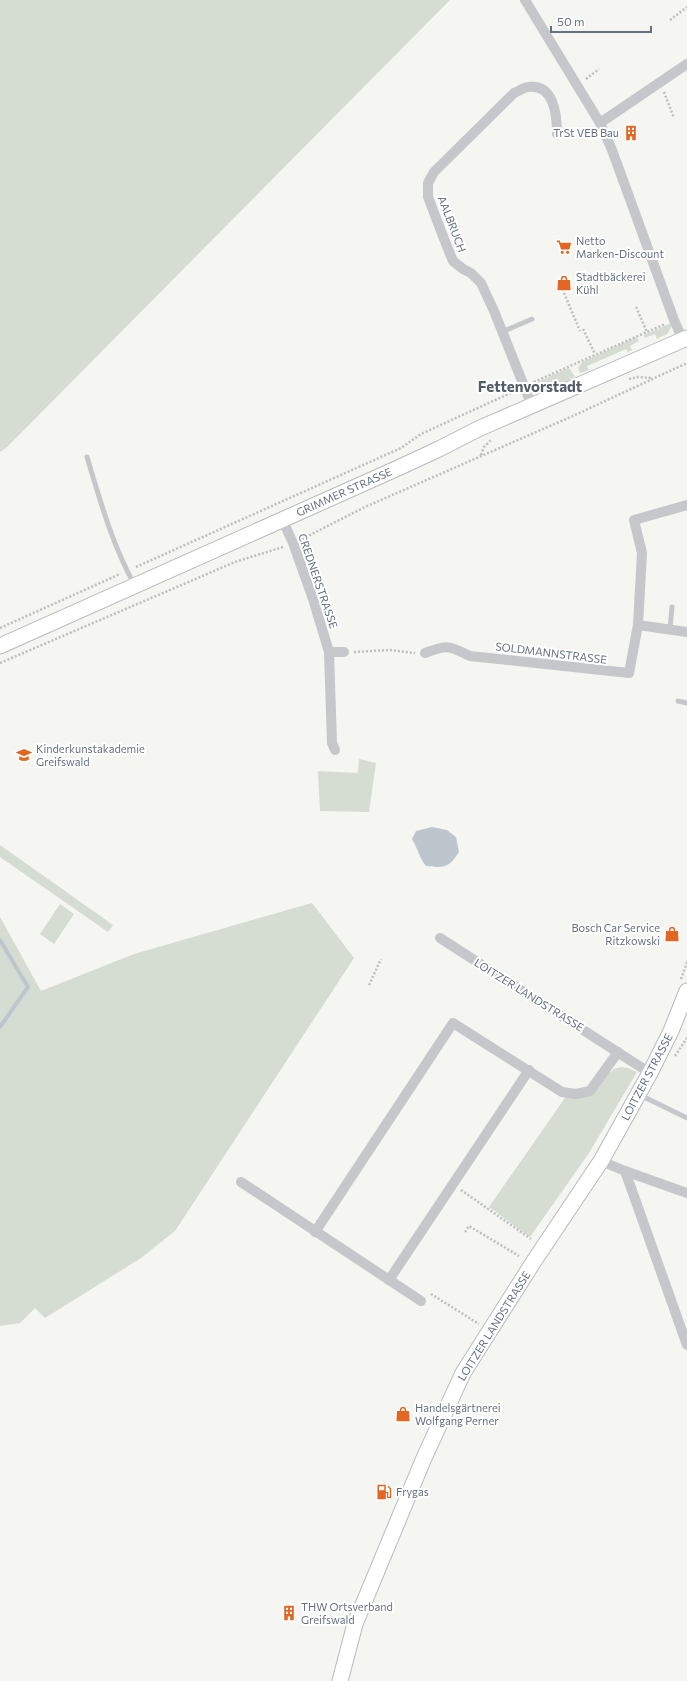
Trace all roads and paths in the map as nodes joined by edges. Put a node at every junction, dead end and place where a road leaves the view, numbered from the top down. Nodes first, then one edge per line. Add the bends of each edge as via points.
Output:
1 (525, 0) edge
2 (687, 7) edge
3 (670, 20) dead end
4 (687, 64) edge
5 (599, 70) dead end
6 (661, 82) junction
7 (577, 85) junction
8 (674, 118) dead end
9 (600, 122) junction
10 (557, 134) dead end
11 (564, 293) dead end
12 (636, 307) dead end
13 (532, 319) dead end
14 (674, 320) junction
15 (584, 329) dead end
16 (580, 331) dead end
17 (502, 332) junction
18 (647, 332) junction
19 (685, 339) edge
20 (595, 354) junction
21 (687, 362) edge
22 (524, 386) junction
23 (532, 406) junction
24 (87, 457) dead end
25 (687, 505) edge
26 (282, 520) junction
27 (293, 543) junction
28 (127, 571) junction
29 (135, 585) junction
30 (672, 607) dead end
31 (638, 625) junction
32 (0, 628) edge
33 (670, 629) junction
34 (687, 632) edge
35 (0, 646) edge
36 (329, 652) junction
37 (344, 652) joint
38 (425, 654) joint
39 (0, 664) edge
40 (678, 701) dead end
41 (687, 703) edge
42 (334, 750) dead end
43 (440, 938) dead end
44 (381, 959) dead end
45 (369, 985) dead end
46 (687, 991) edge
47 (618, 1052) junction
48 (529, 1070) junction
49 (650, 1073) junction
50 (640, 1094) junction
51 (687, 1118) edge
52 (601, 1161) junction
53 (625, 1171) junction
54 (240, 1182) dead end
55 (453, 1184) junction
56 (687, 1193) edge
57 (315, 1232) junction
58 (465, 1232) dead end
59 (531, 1239) dead end
60 (519, 1256) dead end
61 (389, 1280) junction
62 (417, 1299) joint
63 (482, 1326) dead end
64 (687, 1346) edge
65 (340, 1681) edge

1 - 7 street
2 - 3 path
4 - 6 street
5 - 7 path
6 - 8 path
6 - 9 street
7 - 9 street
9 - 14 street
10 - 17 street, AALBRUCH via 553,101 538,87 527,87 514,93 434,172 428,183 428,197 453,261 481,283
11 - 16 path
12 - 18 path
13 - 17 lane
14 - 18 path
14 - 19 street
15 - 20 path
17 - 22 street, AALBRUCH
18 - 20 path
19 - 23 main road, GRIMMER STRASSE
20 - 22 path
21 - 27 path via 575,415 365,506
22 - 23 street, AALBRUCH
22 - 28 path via 421,434 401,448
23 - 26 main road, GRIMMER STRASSE
24 - 28 lane via 106,521
25 - 31 street, SOLDMANNSTRASSE via 634,520 642,553
26 - 27 street, CREDNERSTRASSE
26 - 29 main road, GRIMMER STRASSE
27 - 36 street, CREDNERSTRASSE
27 - 39 path via 235,562
28 - 29 lane
28 - 32 path
29 - 35 main road, GRIMMER STRASSE
30 - 33 lane
31 - 33 street
31 - 38 street, SOLDMANNSTRASSE via 629,673 470,656 450,647
33 - 34 street
36 - 37 street
36 - 42 street, CREDNERSTRASSE
37 - 38 path via 389,650
40 - 41 lane
43 - 47 street, LOITZER LANDSTRASSE
44 - 45 path
46 - 49 main road, LOITZER STRASSE
47 - 48 street via 590,1090 576,1094 562,1092
47 - 49 street, LOITZER LANDSTRASSE
48 - 55 street
48 - 57 street via 453,1022
49 - 50 main road, LOITZER STRASSE
50 - 51 lane
50 - 52 main road, LOITZER STRASSE
52 - 53 street
52 - 65 main road, LOITZER LANDSTRASSE via 463,1373 424,1458 355,1624
53 - 56 street
53 - 64 street
54 - 57 street
55 - 59 path
55 - 61 street
57 - 61 street
58 - 60 path via 469,1226
61 - 62 street
62 - 63 path via 420,1287

